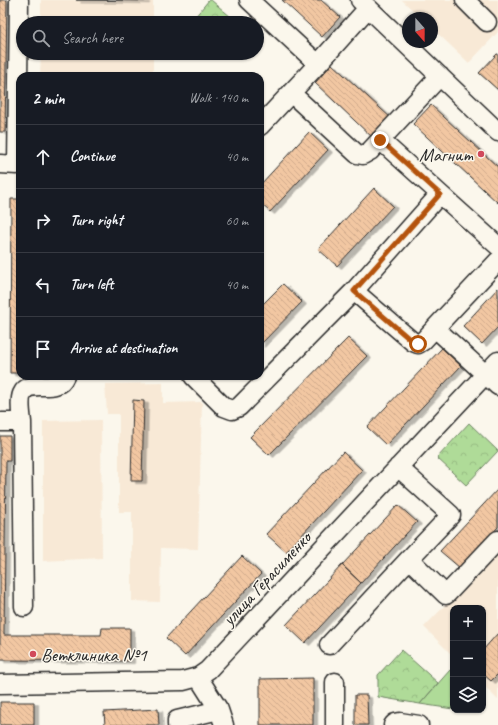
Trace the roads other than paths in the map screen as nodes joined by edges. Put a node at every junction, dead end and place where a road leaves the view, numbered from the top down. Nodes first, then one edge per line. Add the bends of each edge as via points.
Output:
1 (19, 0) edge
2 (249, 0) edge
3 (464, 0) edge
4 (362, 2) edge
5 (18, 16) edge
6 (487, 22) dead end
7 (16, 60) edge
8 (318, 64) junction
9 (440, 76) junction
10 (291, 93) junction
11 (264, 122) edge
12 (498, 132) edge
13 (380, 140) junction
14 (12, 165) edge
15 (440, 194) junction
16 (498, 246) edge
17 (498, 261) edge
18 (354, 291) junction
19 (435, 328) junction
20 (494, 374) edge
21 (63, 380) edge
22 (197, 380) edge
23 (0, 422) edge
24 (22, 422) junction
25 (398, 467) junction
26 (498, 540) edge
27 (409, 559) junction
28 (24, 607) dead end
29 (329, 645) dead end
30 (198, 677) junction
31 (336, 682) dead end
32 (0, 684) edge
33 (222, 717) edge
34 (177, 725) edge
35 (336, 725) edge
36 (393, 725) edge
37 (416, 725) edge
38 (419, 725) edge

1 - 5 street
2 - 8 street
3 - 6 street
4 - 8 street
4 - 9 street
7 - 14 street
8 - 10 street
9 - 12 street
9 - 13 street
10 - 11 street
10 - 13 street via 357,154 364,155
13 - 15 street
15 - 16 street
15 - 18 street
17 - 19 street
18 - 19 street via 413,342 418,344 423,341
18 - 22 street via 239,407 232,410 224,407
19 - 20 street
20 - 25 street, улица Герасименко
21 - 24 street via 56,386 31,386 25,389 21,395
23 - 24 street
24 - 28 street
25 - 27 street via 451,515
25 - 30 street, улица Герасименко via 208,670
26 - 27 street via 446,595
27 - 29 street
30 - 32 street, улица Герасименко via 183,681
30 - 33 street
31 - 35 street
33 - 34 street via 184,717 177,720
36 - 37 street via 400,722
37 - 38 street

